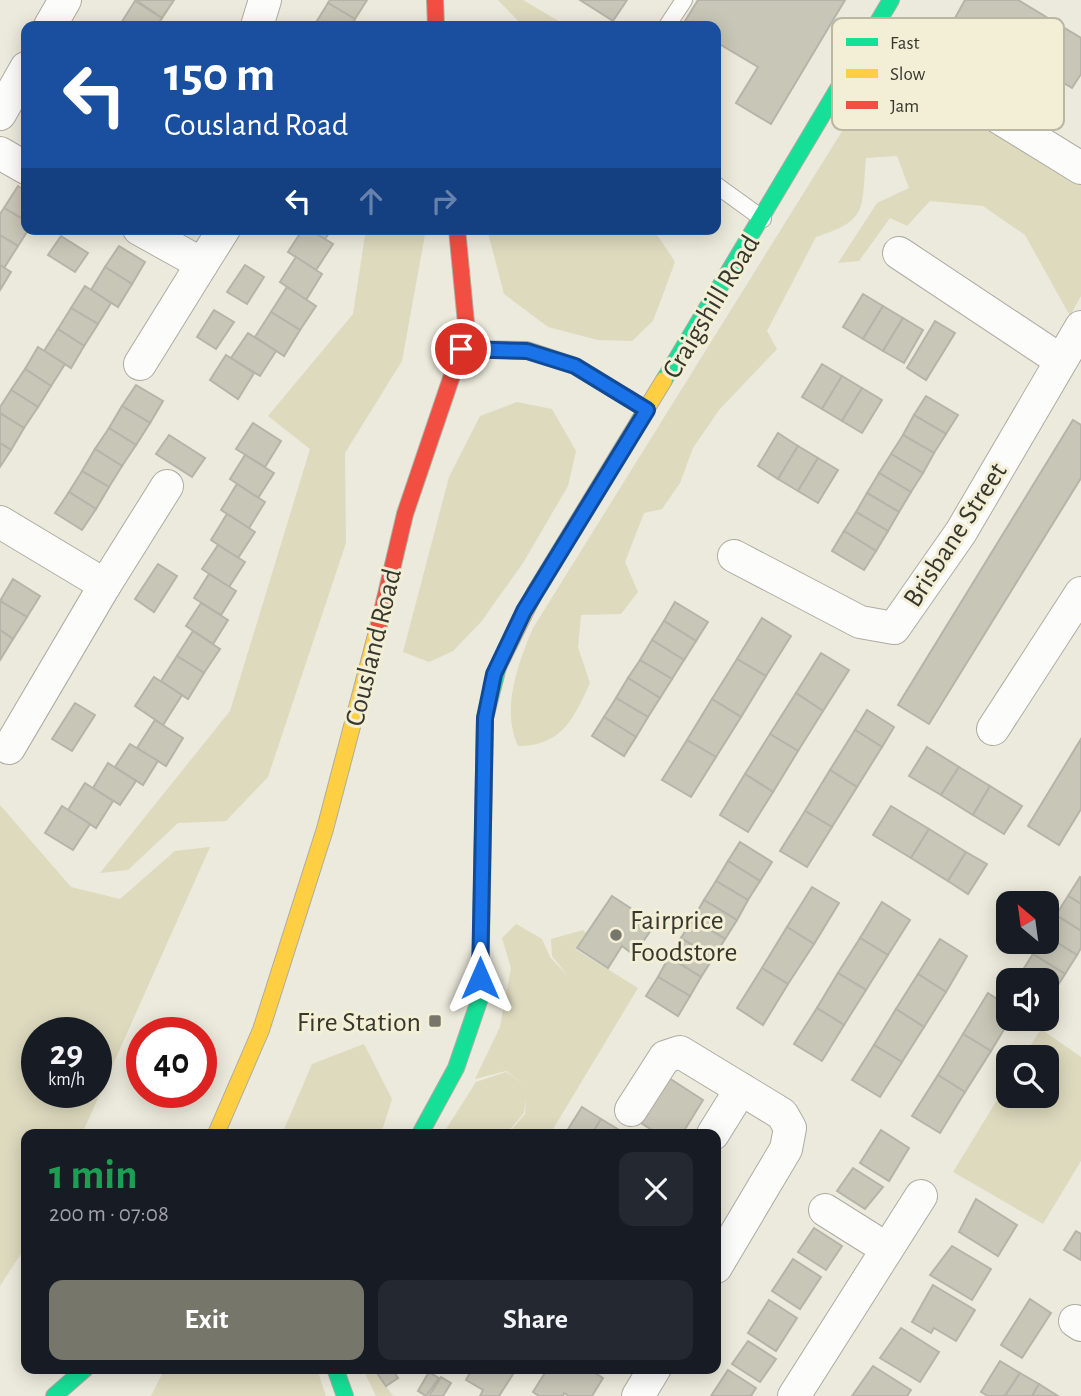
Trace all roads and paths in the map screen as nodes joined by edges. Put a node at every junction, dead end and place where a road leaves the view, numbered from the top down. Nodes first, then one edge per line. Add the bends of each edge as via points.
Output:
1 (65, 0) edge
2 (265, 0) edge
3 (435, 0) edge
4 (684, 0) edge
5 (891, 0) edge
6 (882, 18) edge
7 (53, 21) edge
8 (259, 21) edge
9 (436, 21) edge
10 (670, 21) edge
11 (21, 77) edge
12 (832, 104) edge
13 (0, 114) edge
14 (1019, 130) edge
15 (0, 153) edge
16 (21, 165) edge
17 (1081, 168) edge
18 (721, 189) edge
19 (763, 219) junction
20 (150, 235) edge
21 (220, 235) edge
22 (458, 235) edge
23 (899, 253) dead end
24 (202, 264) junction
25 (1080, 332) edge
26 (461, 349) junction
27 (1060, 360) junction
28 (140, 364) dead end
29 (647, 410) junction
30 (167, 486) dead end
31 (0, 522) edge
32 (734, 556) dead end
33 (105, 585) junction
34 (1081, 593) edge
35 (993, 729) dead end
36 (9, 748) dead end
37 (741, 1089) junction
38 (631, 1110) dead end
39 (218, 1129) edge
40 (423, 1129) edge
41 (716, 1129) edge
42 (921, 1196) dead end
43 (825, 1210) dead end
44 (887, 1249) junction
45 (721, 1259) edge
46 (79, 1374) edge
47 (90, 1374) edge
48 (92, 1374) edge
49 (337, 1374) edge
50 (88, 1387) dead end
51 (54, 1396) edge
52 (74, 1396) edge
53 (345, 1396) edge
54 (794, 1396) edge

1 - 7 street
2 - 8 street
3 - 9 street
4 - 10 lane
5 - 6 street, Craigshill Road
11 - 13 street
12 - 19 street, Craigshill Road
14 - 17 street
15 - 16 street
18 - 19 lane
19 - 29 street, Craigshill Road
20 - 24 street
21 - 24 street
22 - 26 street, Cousland Road via 466,323
23 - 27 street
24 - 28 street
25 - 27 street, Brisbane Street
26 - 29 street via 539,354 575,366
26 - 39 street, Cousland Road via 405,514 326,829 261,1030
27 - 32 street, Brisbane Street via 961,532 894,628 860,622
29 - 40 street, Craigshill Road via 524,611 494,674 485,718 480,998 455,1074
30 - 33 street
31 - 33 street
33 - 36 street
34 - 35 street
37 - 38 street via 680,1052 665,1056
37 - 41 street
37 - 45 street via 782,1114 790,1128 786,1149
42 - 44 street
43 - 44 street
44 - 54 street
46 - 51 street
47 - 52 street
48 - 50 street
49 - 53 street

